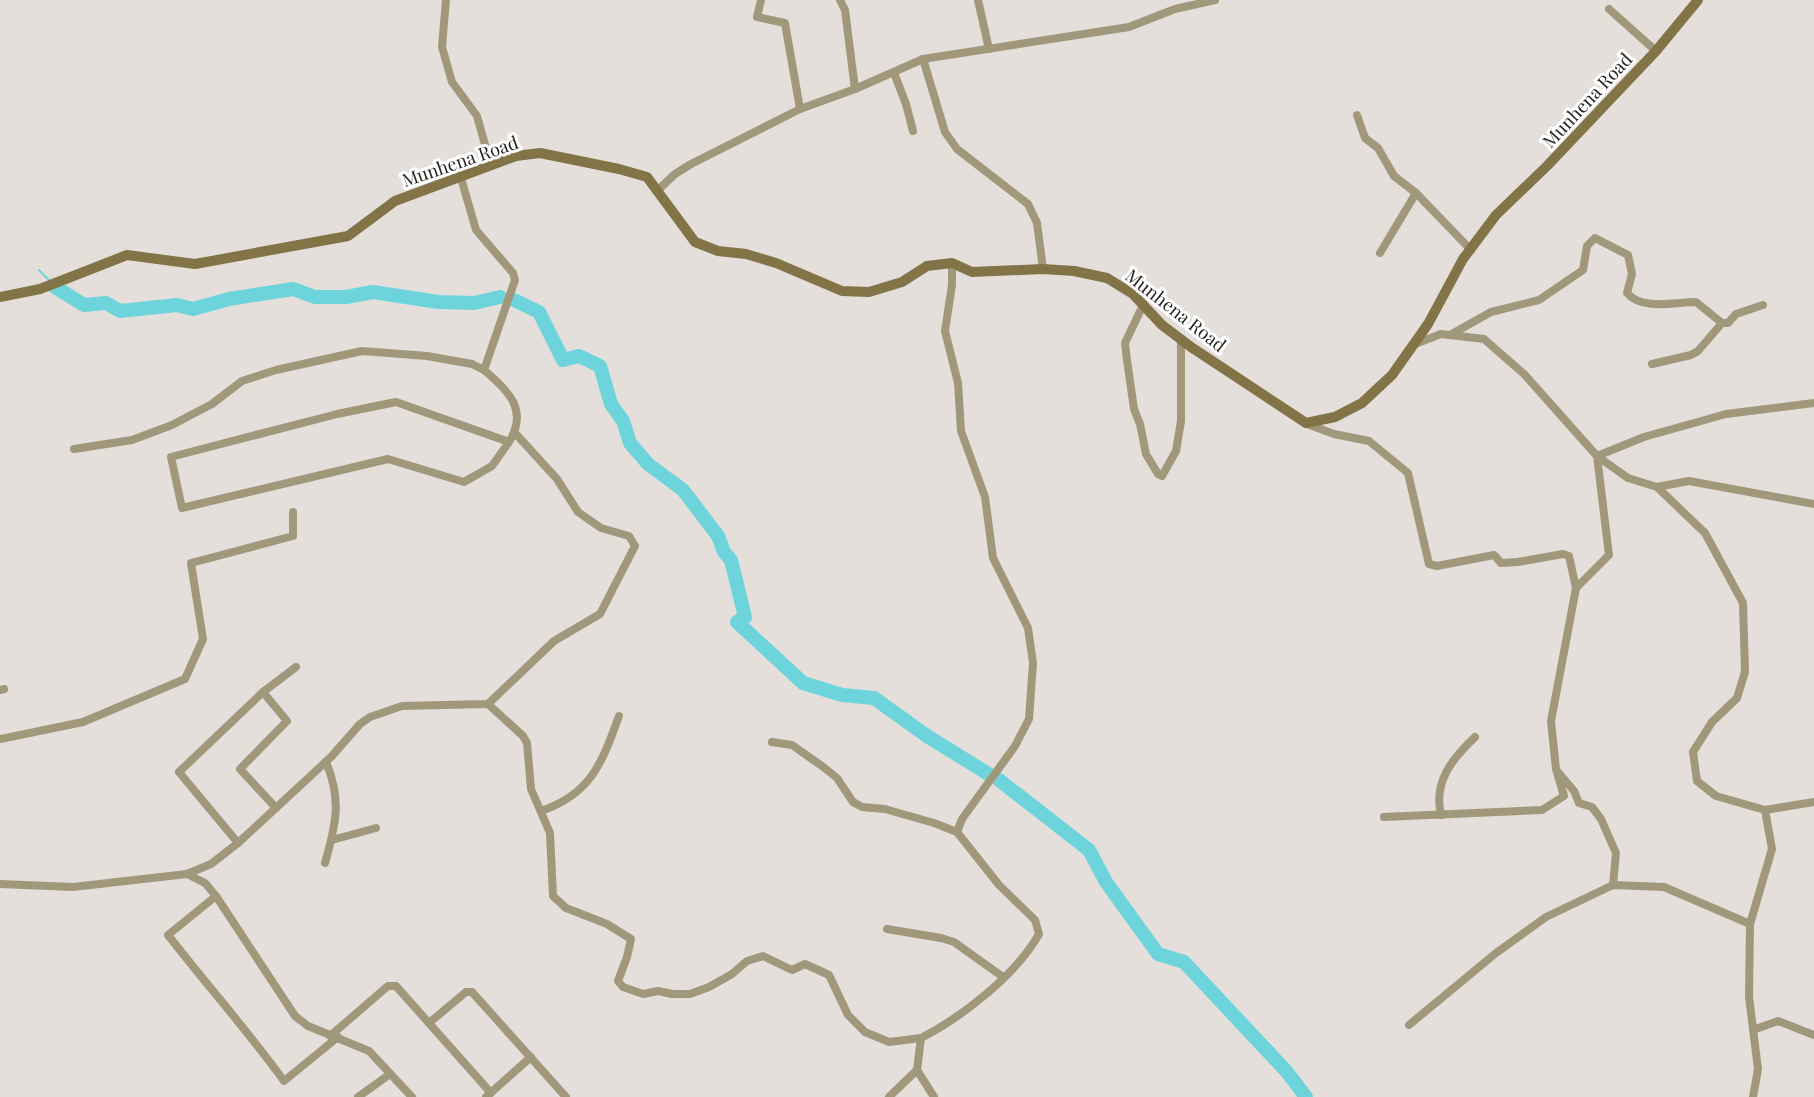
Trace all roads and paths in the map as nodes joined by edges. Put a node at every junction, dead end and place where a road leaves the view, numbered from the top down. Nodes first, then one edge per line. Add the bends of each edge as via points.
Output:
1 (446, 0) edge
2 (761, 0) edge
3 (840, 0) edge
4 (978, 0) edge
5 (1215, 0) edge
6 (1698, 0) edge
7 (1609, 9) dead end
8 (988, 49) junction
9 (1656, 51) junction
10 (923, 59) junction
11 (894, 73) junction
12 (855, 89) junction
13 (800, 109) junction
14 (1358, 115) dead end
15 (913, 131) dead end
16 (491, 166) junction
17 (461, 178) junction
18 (657, 191) junction
19 (1416, 194) junction
20 (1471, 250) junction
21 (1380, 253) dead end
22 (952, 263) junction
23 (1043, 269) junction
24 (0, 297) edge
25 (1143, 305) junction
26 (1763, 305) dead end
27 (1722, 323) junction
28 (1450, 335) junction
29 (1181, 339) junction
30 (1414, 344) junction
31 (1652, 364) dead end
32 (484, 370) junction
33 (1814, 403) edge
34 (1306, 423) junction
35 (515, 433) junction
36 (509, 442) junction
37 (74, 449) dead end
38 (1597, 456) junction
39 (1656, 487) junction
40 (1814, 504) edge
41 (293, 512) dead end
42 (1576, 588) junction
43 (296, 666) dead end
44 (263, 692) junction
45 (488, 704) junction
46 (619, 716) dead end
47 (1475, 737) dead end
48 (0, 739) edge
49 (772, 742) dead end
50 (326, 762) junction
51 (1556, 769) junction
52 (1814, 802) edge
53 (276, 808) junction
54 (1765, 810) junction
55 (541, 811) junction
56 (1441, 815) junction
57 (1384, 818) dead end
58 (376, 828) dead end
59 (957, 831) junction
60 (332, 840) junction
61 (238, 843) junction
62 (325, 863) dead end
63 (188, 874) junction
64 (0, 884) edge
65 (1613, 885) junction
66 (216, 897) junction
67 (1750, 924) junction
68 (887, 929) dead end
69 (1003, 977) junction
70 (429, 1023) junction
71 (1409, 1025) dead end
72 (1753, 1030) junction
73 (1814, 1035) edge
74 (334, 1037) junction
75 (921, 1038) junction
76 (531, 1057) junction
77 (917, 1070) junction
78 (390, 1074) junction
79 (489, 1095) edge
80 (358, 1097) edge
81 (412, 1097) edge
82 (566, 1097) edge
83 (889, 1097) edge
84 (934, 1097) edge
85 (1753, 1097) edge

1 - 16 street via 442,46 452,82 477,116
2 - 13 street via 757,18 785,23
3 - 12 street via 845,10
4 - 8 street
5 - 8 street via 1175,9 1130,27
6 - 9 street, Munhena Road
7 - 9 street
8 - 10 street
9 - 20 street, Munhena Road via 1496,215
10 - 11 street
10 - 23 street via 945,132 957,149 1028,204 1037,223
11 - 12 street
11 - 15 street
12 - 13 street
13 - 18 street via 691,164
14 - 19 street via 1365,138 1378,148 1394,176
16 - 17 street, Munhena Road
16 - 18 street, Munhena Road via 516,156 540,153 647,177
17 - 24 street, Munhena Road via 395,201 348,236 195,264 127,255 40,290
17 - 32 street via 476,230 515,280
18 - 22 street, Munhena Road via 695,242 776,263 843,291 869,292 903,282 927,266
19 - 20 street
19 - 21 street
20 - 30 street, Munhena Road
22 - 23 street, Munhena Road via 972,272
22 - 59 street via 945,331 958,383 962,431 985,497 993,558 1028,628 1033,663 1029,719
23 - 25 street, Munhena Road via 1107,278
25 - 29 street, Munhena Road
25 - 29 street via 1125,343 1134,409 1146,454 1162,476 1176,451 1181,421
26 - 27 street
27 - 28 street via 1696,302 1660,306 1632,299 1627,293 1632,274 1628,255 1595,238 1587,246 1583,270 1539,300 1491,312
27 - 31 street via 1698,351
28 - 30 street via 1441,334
28 - 38 street via 1484,339 1524,374
29 - 34 street, Munhena Road
30 - 34 street, Munhena Road via 1392,375 1362,403 1335,417
32 - 35 street via 505,388 517,409
32 - 37 street via 427,356 362,351 242,381 212,404 172,425 132,440
33 - 38 street via 1726,414 1644,437
34 - 42 street via 1369,441 1408,473 1429,564 1437,566 1494,555 1501,563 1518,562 1563,554 1569,556
35 - 36 street
35 - 45 street via 557,479 578,512 601,528 629,536 635,546 600,614 554,641
36 - 36 street via 396,402 171,457 182,508 388,459 464,482 492,466
38 - 39 street via 1628,478
38 - 42 street via 1609,555
39 - 40 street via 1689,481
39 - 54 street via 1705,533 1743,603 1745,672 1737,698 1712,722 1693,752 1697,781 1716,796
41 - 48 street via 294,536 191,563 203,639 185,679 83,722
42 - 51 street via 1551,721
43 - 44 street
44 - 53 street via 287,721 240,770
44 - 61 street via 179,772
45 - 50 street via 402,706 370,717
45 - 55 street via 527,743 531,789
46 - 55 street via 593,775 559,805
47 - 56 street via 1457,754 1445,774 1437,799
49 - 59 street via 792,745 822,766 862,807 885,809
50 - 53 street
50 - 60 street via 337,804
51 - 56 street via 1564,796 1542,810
51 - 65 street via 1579,803 1592,807 1601,819 1616,853
52 - 54 street
53 - 61 street
54 - 67 street via 1772,849
55 - 75 street via 550,833 553,896 566,908 607,924 631,939 618,981 623,987 642,994 690,994 763,956 792,970 805,963 829,975 848,1015 865,1032 890,1042
56 - 57 street
58 - 60 street
59 - 69 street via 999,885 1035,920 1039,934 1030,950
60 - 62 street
61 - 63 street via 211,864
63 - 64 street via 74,887
63 - 66 street via 205,883
65 - 67 street via 1664,887
65 - 71 street via 1546,917
66 - 74 street via 295,1016
66 - 74 street via 168,935 284,1081
67 - 72 street via 1749,997
68 - 69 street via 954,942
69 - 75 street via 949,1024
70 - 74 street via 396,986 388,986
70 - 76 street via 466,992 472,992
70 - 79 street
72 - 73 street via 1778,1021
72 - 85 street via 1758,1069
74 - 78 street via 369,1051
75 - 77 street
76 - 79 street
76 - 82 street
77 - 83 street
77 - 84 street
78 - 80 street
78 - 81 street

